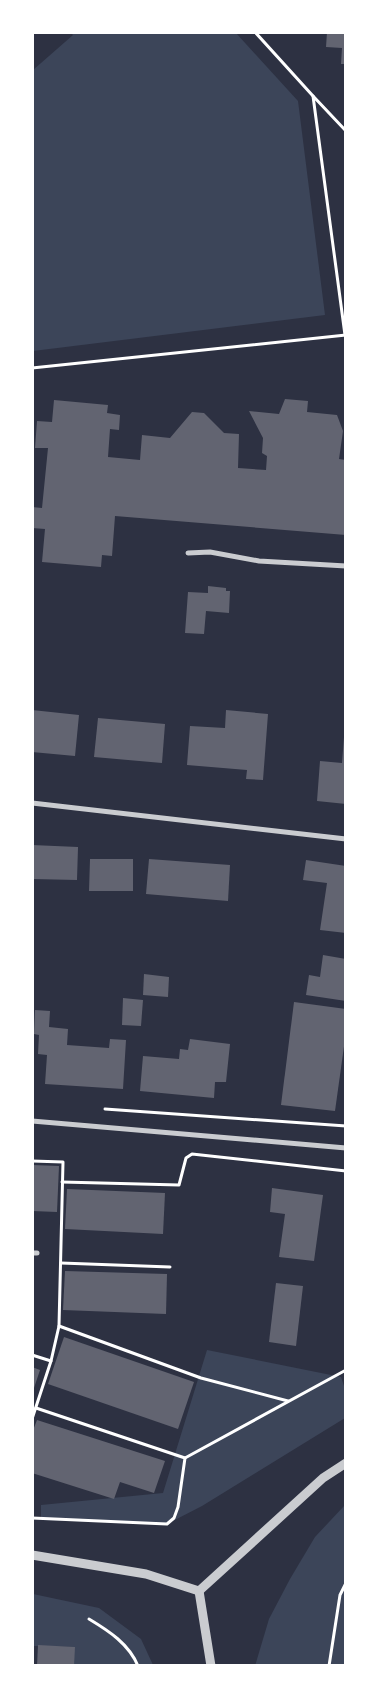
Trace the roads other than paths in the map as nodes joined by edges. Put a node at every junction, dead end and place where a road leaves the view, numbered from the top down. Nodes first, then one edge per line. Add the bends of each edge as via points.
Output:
1 (188, 553) dead end
2 (346, 566) edge
3 (32, 803) edge
4 (346, 839) edge
5 (32, 1121) edge
6 (346, 1148) edge
7 (346, 1463) edge
8 (32, 1555) edge
9 (199, 1591) junction
10 (211, 1666) edge

1 - 2 street via 210,552 259,561
3 - 4 street
5 - 6 street
7 - 9 street via 323,1478
8 - 9 street via 146,1574
9 - 10 street

